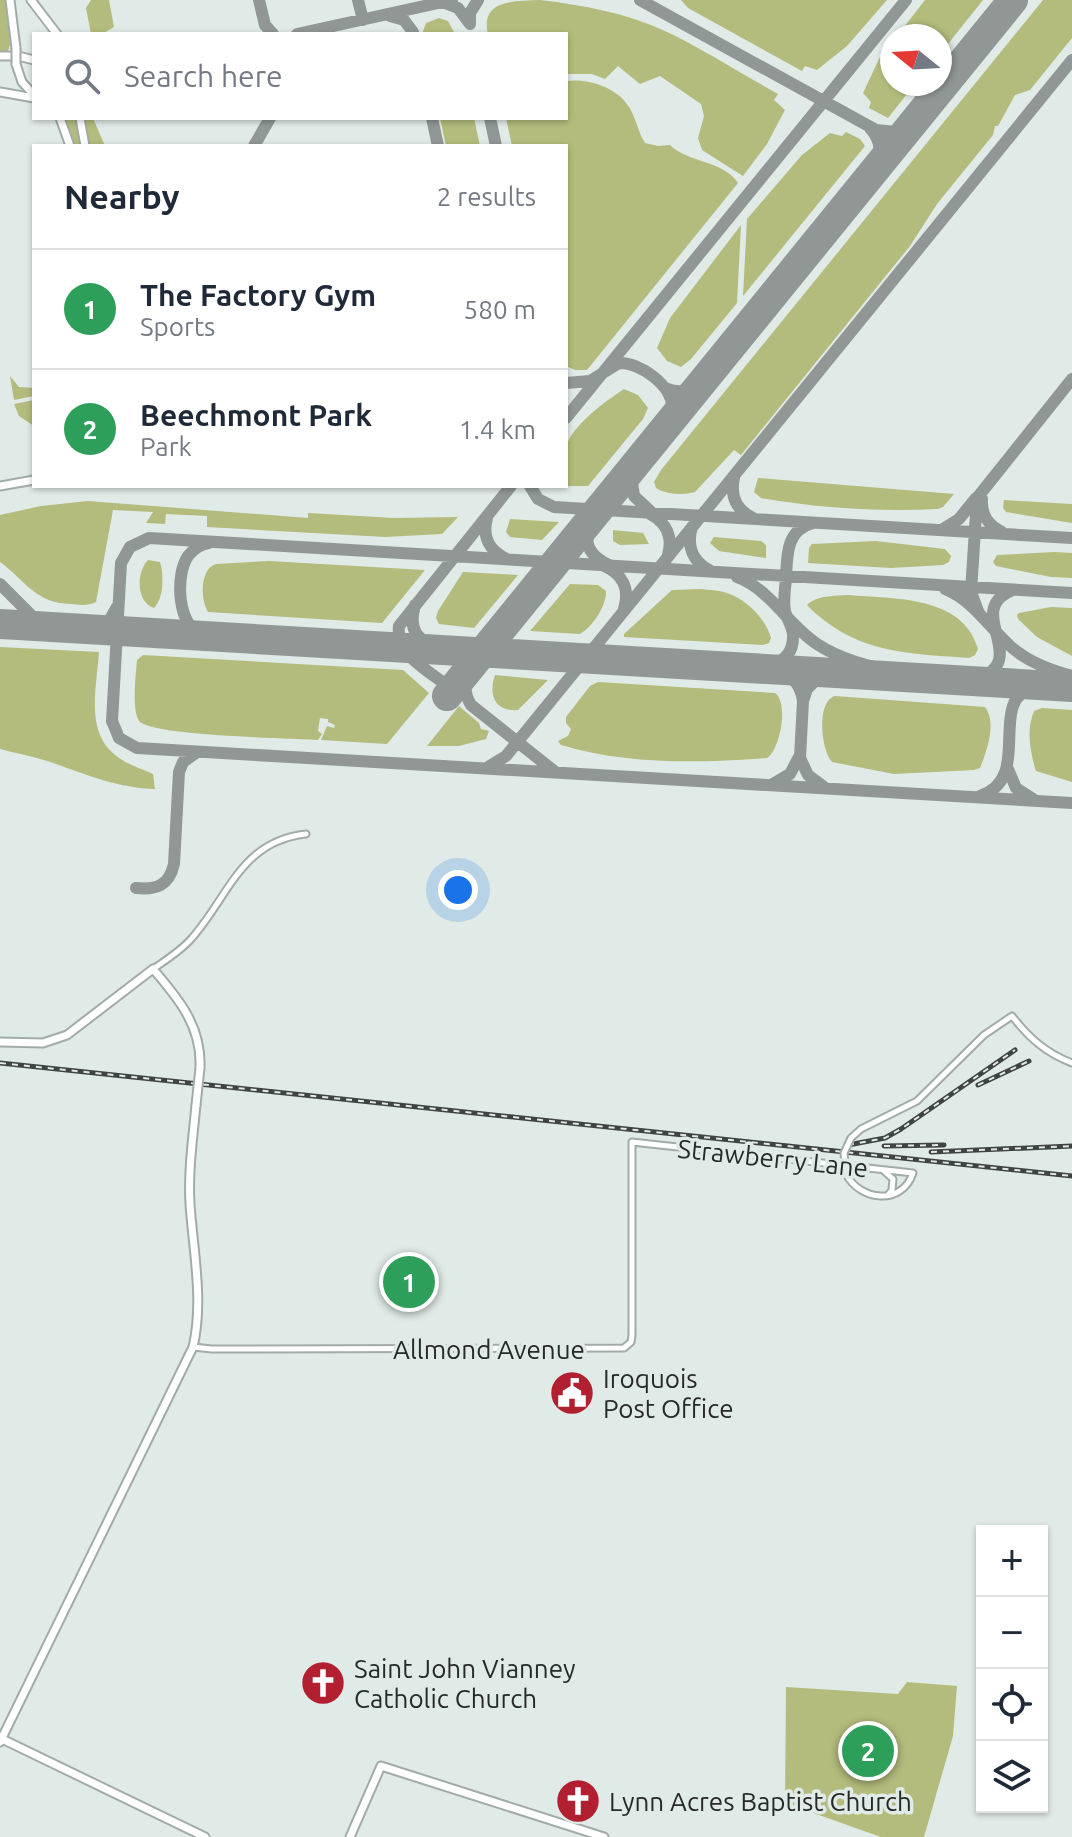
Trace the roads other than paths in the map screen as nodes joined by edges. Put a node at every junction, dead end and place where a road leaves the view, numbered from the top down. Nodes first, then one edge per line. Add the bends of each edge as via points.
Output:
1 (10, 0) edge
2 (31, 0) edge
3 (55, 32) edge
4 (0, 56) edge
5 (32, 60) edge
6 (0, 92) edge
7 (32, 94) edge
8 (32, 96) edge
9 (61, 120) edge
10 (80, 120) edge
11 (69, 144) edge
12 (85, 144) edge
13 (32, 480) edge
14 (0, 486) edge
15 (306, 834) dead end
16 (153, 969) junction
17 (0, 1042) edge
18 (1072, 1063) edge
19 (632, 1142) joint
20 (884, 1170) junction
21 (887, 1196) junction
22 (193, 1347) junction
23 (1, 1740) edge
24 (194, 1834) edge
25 (205, 1837) edge
26 (350, 1837) edge
27 (604, 1837) edge

1 - 7 main road, bridge via 16,64
2 - 3 main road
4 - 5 main road
6 - 8 main road
9 - 11 main road
10 - 12 main road
13 - 14 main road
15 - 16 street via 275,841 250,858 193,938
16 - 17 main road via 67,1035 32,1044
16 - 22 main road, bridge via 192,1021 199,1044 189,1184 196,1276
18 - 21 street, bridge via 1031,1039 1012,1016 984,1035 917,1101 851,1138 844,1157 846,1174 860,1191
19 - 20 street, Strawberry Lane
19 - 22 street, Allmond Avenue via 632,1335 626,1347
20 - 21 street via 894,1184
20 - 21 street, Strawberry Lane via 913,1173 903,1189
22 - 23 main road
23 - 24 main road
24 - 25 main road
26 - 27 main road via 381,1766

